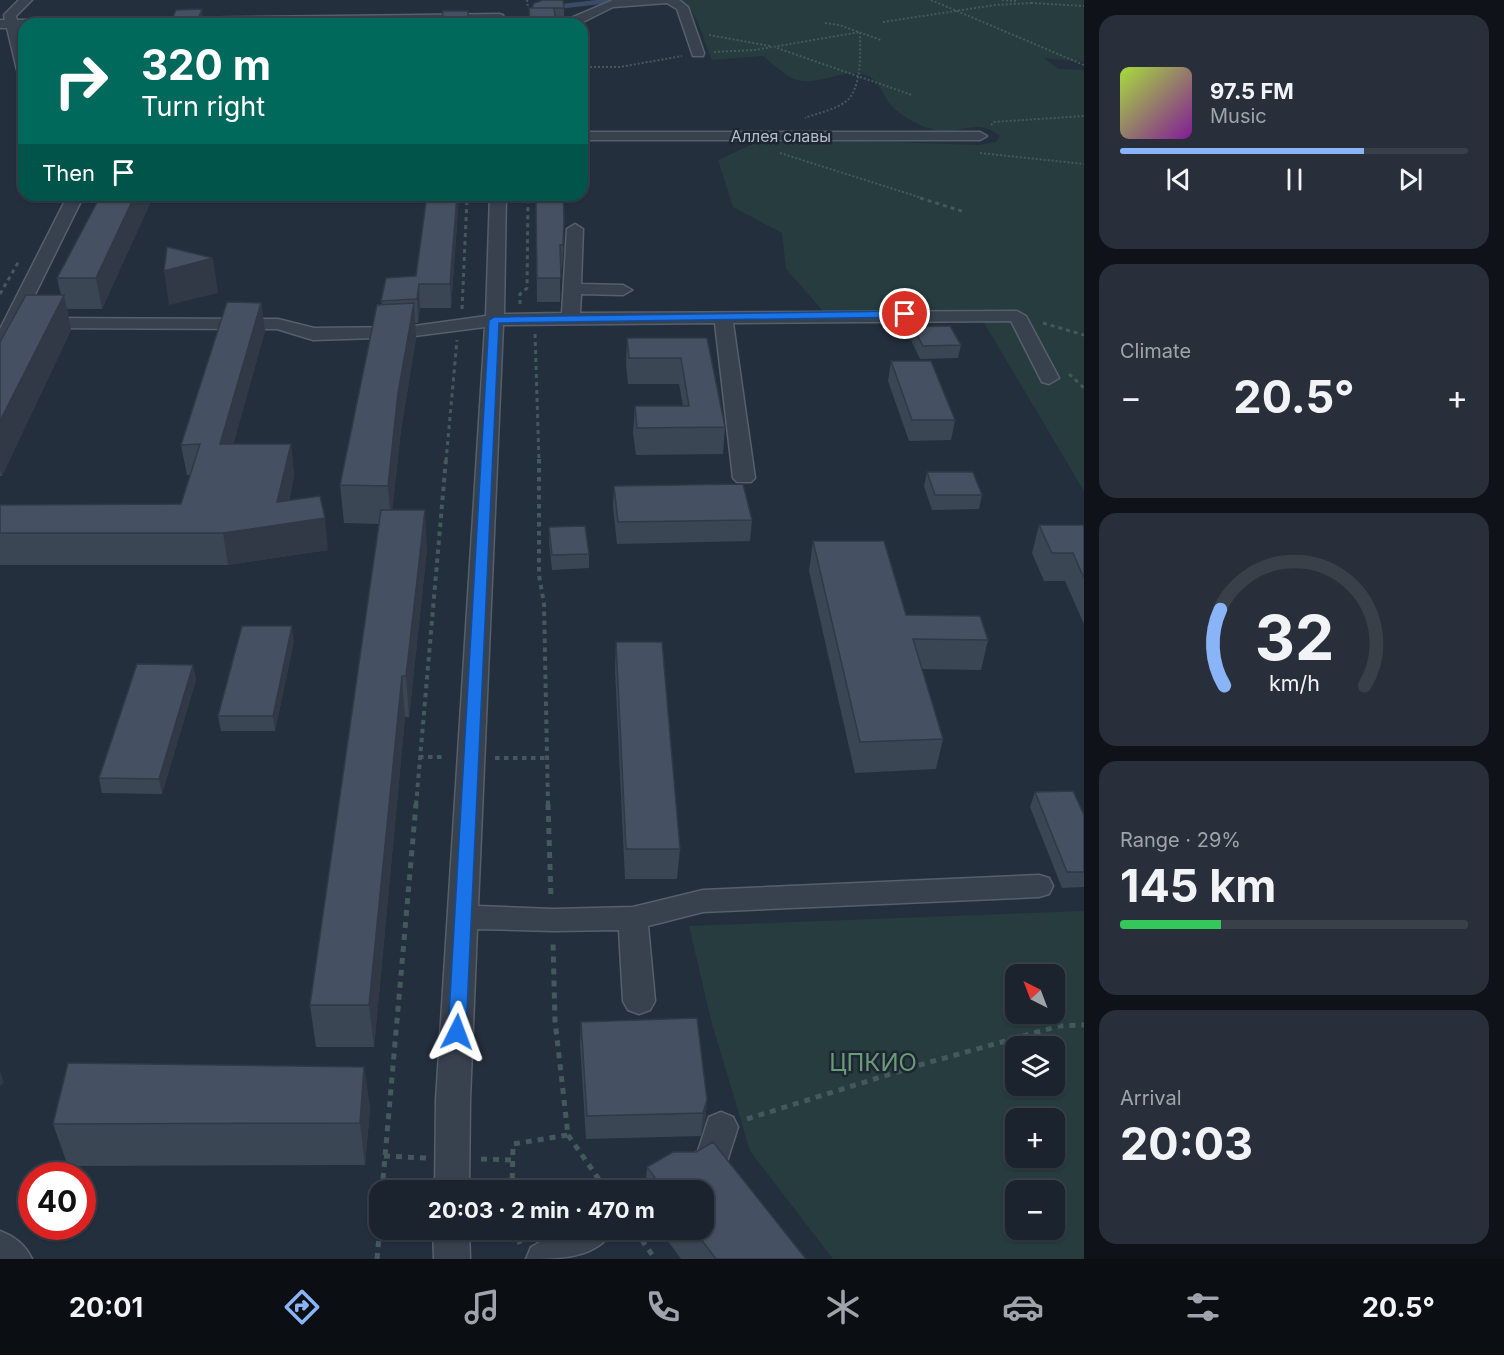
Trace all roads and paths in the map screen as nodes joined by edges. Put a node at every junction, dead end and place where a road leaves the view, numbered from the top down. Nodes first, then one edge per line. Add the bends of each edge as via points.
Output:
1 (26, 0) edge
2 (665, 0) edge
3 (671, 0) edge
4 (931, 0) edge
5 (1002, 0) edge
6 (1030, 3) junction
7 (1084, 6) edge
8 (956, 10) junction
9 (586, 18) edge
10 (883, 22) dead end
11 (825, 23) dead end
12 (7, 24) edge
13 (691, 30) junction
14 (860, 32) junction
15 (881, 40) dead end
16 (774, 47) junction
17 (698, 53) junction
18 (18, 54) edge
19 (1084, 65) edge
20 (588, 67) edge
21 (857, 75) junction
22 (912, 95) dead end
23 (1084, 116) edge
24 (804, 119) dead end
25 (588, 136) edge
26 (754, 136) junction
27 (980, 136) joint
28 (975, 153) dead end
29 (1084, 164) edge
30 (73, 201) edge
31 (466, 201) edge
32 (498, 201) edge
33 (528, 201) edge
34 (456, 207) edge
35 (466, 207) junction
36 (965, 212) dead end
37 (575, 229) dead end
38 (572, 289) junction
39 (623, 290) dead end
40 (494, 315) junction
41 (1017, 316) junction
42 (723, 317) junction
43 (534, 319) junction
44 (571, 319) junction
45 (13, 323) junction
46 (460, 326) junction
47 (1084, 334) edge
48 (0, 347) edge
49 (1049, 378) dead end
50 (744, 477) dead end
51 (1039, 886) dead end
52 (464, 917) junction
53 (633, 918) junction
54 (553, 920) junction
55 (639, 1001) dead end
56 (1084, 1025) edge
57 (722, 1127) joint
58 (568, 1135) junction
59 (712, 1160) junction
60 (383, 1180) edge
61 (452, 1180) edge
62 (512, 1180) edge
63 (600, 1180) edge
64 (679, 1180) edge
65 (734, 1187) edge
66 (379, 1240) edge
67 (452, 1240) edge
68 (577, 1240) edge
69 (642, 1240) edge
70 (0, 1248) edge
71 (14, 1259) edge
72 (377, 1259) edge
73 (452, 1259) edge
74 (544, 1259) edge
75 (655, 1259) edge

1 - 12 street via 10,15
2 - 9 street via 612,4
3 - 13 street via 682,8
4 - 8 path
5 - 6 path
6 - 7 path
6 - 8 path
8 - 10 path
8 - 19 path
11 - 14 path
12 - 18 street
13 - 16 path
13 - 17 street
14 - 15 path
14 - 16 path
14 - 21 path
16 - 17 path
16 - 21 path
17 - 20 path via 620,67
21 - 22 path
21 - 24 path via 851,97
23 - 27 path via 994,122
25 - 26 street, Аллея славы
26 - 27 street, Аллея славы
26 - 36 path via 753,141 764,147
28 - 29 path
30 - 45 street
31 - 35 path
32 - 40 street
33 - 43 path via 527,288 520,294 520,309
34 - 35 path
35 - 40 path via 462,312
37 - 38 street
38 - 39 street
38 - 44 street
40 - 43 street
40 - 46 street
40 - 52 street
41 - 42 street
41 - 47 path
41 - 49 street
42 - 44 street
42 - 50 street
43 - 44 street
43 - 54 path via 541,510 539,575 544,604
45 - 46 street via 278,324 313,334 406,332
45 - 48 street
46 - 60 path via 446,447
51 - 53 street via 703,901
52 - 54 street
52 - 61 street
53 - 54 street
53 - 55 street
54 - 58 path via 555,1021
56 - 57 path via 1059,1026 916,1066
57 - 59 street
58 - 62 path via 513,1144
58 - 63 path
59 - 64 street
59 - 65 street
66 - 72 path
67 - 73 street
68 - 74 street
69 - 75 path
70 - 71 street

